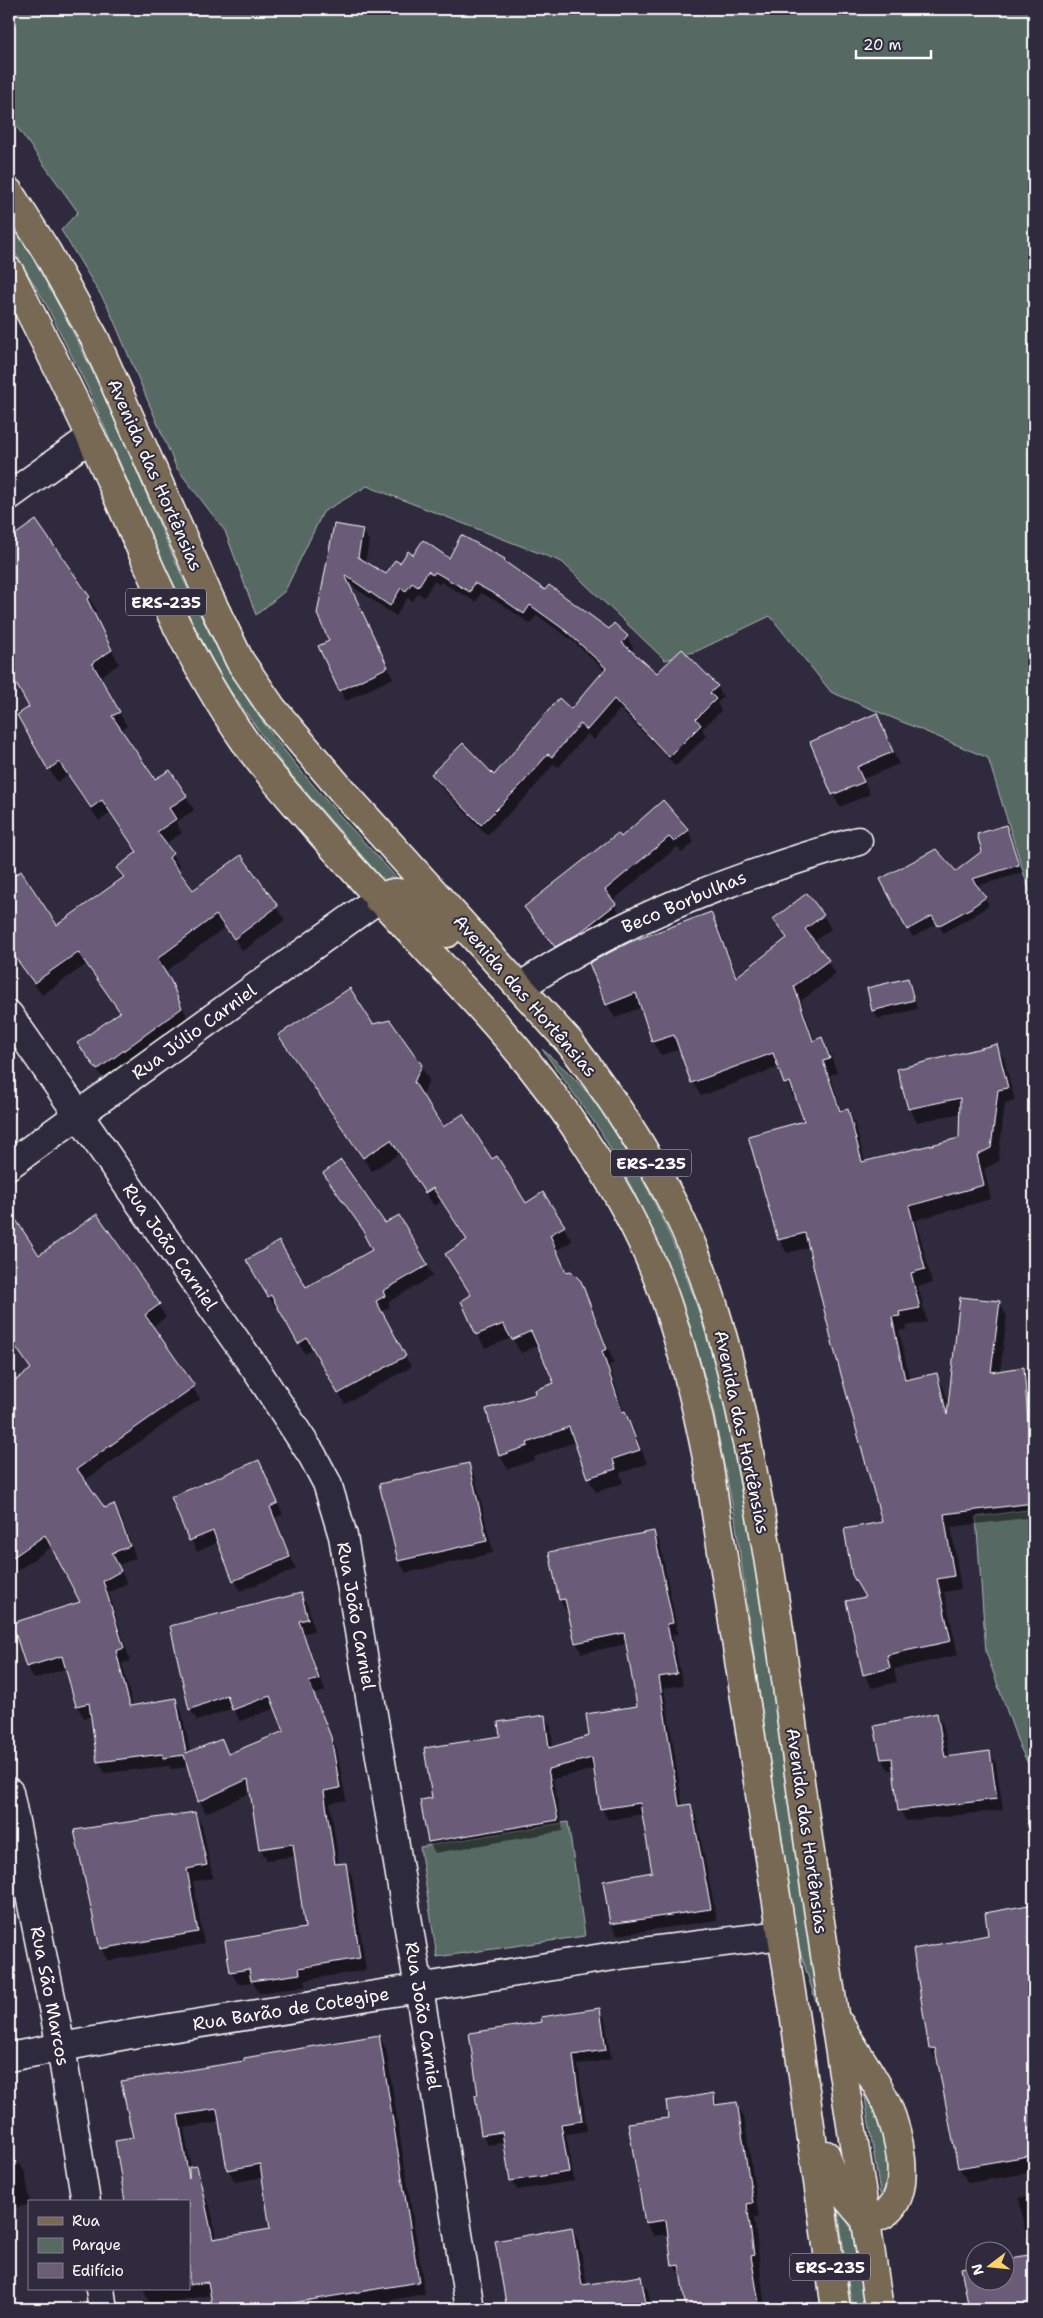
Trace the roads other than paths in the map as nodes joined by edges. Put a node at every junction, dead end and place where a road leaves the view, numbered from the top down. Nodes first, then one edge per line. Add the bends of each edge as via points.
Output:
1 (9, 192) edge
2 (9, 270) edge
3 (92, 437) junction
4 (9, 496) edge
5 (858, 841) dead end
6 (378, 899) junction
7 (520, 987) junction
8 (9, 1016) edge
9 (570, 1043) junction
10 (78, 1115) junction
11 (9, 1165) edge
12 (9, 1792) edge
13 (782, 1935) junction
14 (419, 1988) junction
15 (793, 2005) junction
16 (831, 2011) junction
17 (61, 2047) junction
18 (9, 2057) edge
19 (86, 2200) edge
20 (866, 2220) junction
21 (100, 2290) edge
22 (103, 2309) edge
23 (470, 2309) edge
24 (836, 2309) edge
25 (879, 2309) edge

1 - 7 main road, Avenida das Hortênsias / ERS-235 via 47,252 95,339 240,661 272,708 344,793
2 - 3 main road, ERS-235
3 - 4 street
3 - 6 main road, ERS-235 via 165,601 212,693 266,767
5 - 7 street, Beco Borbulhas via 764,868 668,906 602,938
6 - 9 main road via 393,893 404,894 422,906 519,1005
6 - 10 street, Rua Júlio Carniel
6 - 13 main road, ERS-235 via 492,1020 555,1098 635,1227 660,1283 697,1407 709,1468
7 - 9 main road, Avenida das Hortênsias / ERS-235
8 - 10 street, Rua João Carniel
9 - 16 main road, Avenida das Hortênsias / ERS-235 via 601,1083 646,1154 684,1229 710,1295 730,1363 761,1510
10 - 11 street, Rua Júlio Carniel
10 - 14 street, Rua João Carniel via 258,1374 327,1483 343,1536
12 - 17 street, Rua São Marcos
13 - 14 street, Rua Barão de Cotegipe via 626,1954
13 - 15 main road, ERS-235
14 - 17 street, Rua Barão de Cotegipe
14 - 23 street, Rua João Carniel
15 - 20 main road via 811,2068 829,2170 838,2188
15 - 24 main road, ERS-235
16 - 20 main road, Avenida das Hortênsias / ERS-235
16 - 20 main road via 887,2104 899,2148 902,2173 897,2198 882,2215
17 - 18 street, Rua Barão de Cotegipe
17 - 19 street, Rua São Marcos
20 - 25 main road, Avenida das Hortênsias / ERS-235
21 - 22 street

